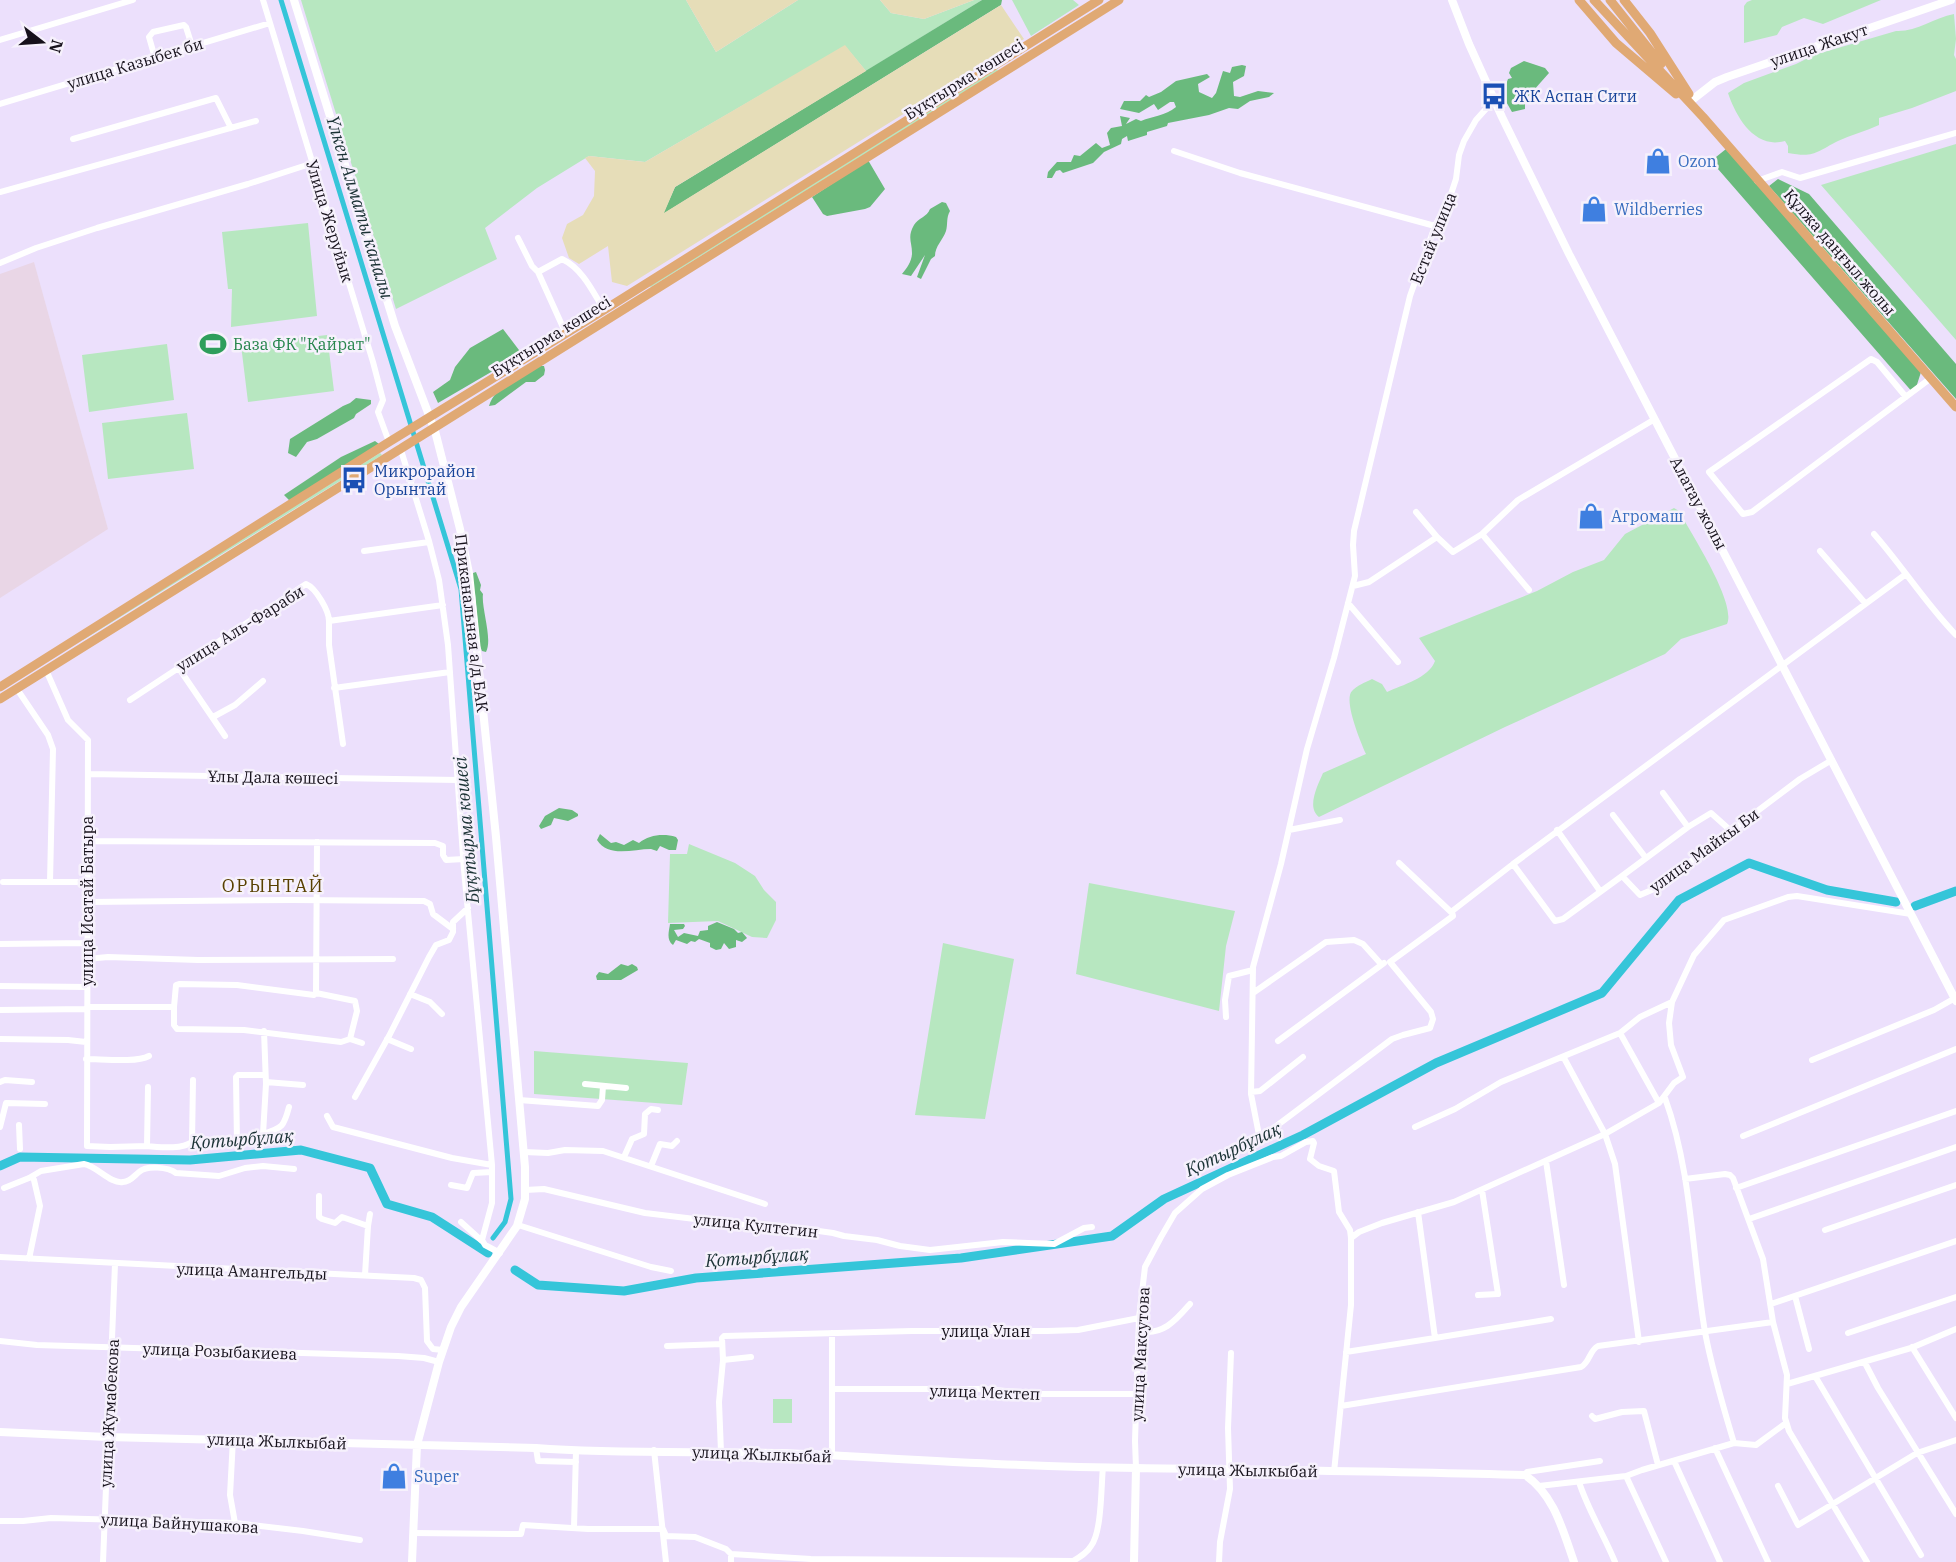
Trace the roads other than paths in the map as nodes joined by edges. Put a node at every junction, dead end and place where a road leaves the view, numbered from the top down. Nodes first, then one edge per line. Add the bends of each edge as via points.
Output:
1 (133, 0) edge
2 (263, 0) edge
3 (294, 0) edge
4 (1099, 0) edge
5 (1119, 0) edge
6 (1452, 0) edge
7 (1579, 0) edge
8 (1594, 0) edge
9 (1610, 0) edge
10 (1952, 0) edge
11 (1628, 2) edge
12 (270, 23) junction
13 (0, 40) edge
14 (192, 46) junction
15 (155, 58) junction
16 (1001, 68) junction
17 (1683, 94) junction
18 (1494, 100) junction
19 (1692, 100) junction
20 (0, 104) edge
21 (1703, 117) junction
22 (256, 121) dead end
23 (231, 128) junction
24 (1956, 133) edge
25 (73, 139) dead end
26 (1174, 151) dead end
27 (313, 163) junction
28 (1757, 181) junction
29 (0, 192) edge
30 (1435, 226) junction
31 (518, 238) dead end
32 (0, 263) edge
33 (538, 272) junction
34 (646, 290) junction
35 (604, 310) junction
36 (566, 334) junction
37 (533, 360) junction
38 (1931, 378) junction
39 (1906, 397) junction
40 (1956, 407) edge
41 (1655, 419) junction
42 (426, 420) junction
43 (433, 428) junction
44 (388, 442) junction
45 (402, 446) junction
46 (1416, 512) dead end
47 (1482, 534) junction
48 (1874, 534) dead end
49 (1437, 537) junction
50 (429, 542) junction
51 (364, 551) dead end
52 (1821, 551) dead end
53 (1906, 574) junction
54 (1353, 586) junction
55 (1529, 590) dead end
56 (1348, 603) junction
57 (1865, 603) junction
58 (443, 605) junction
59 (329, 621) junction
60 (1956, 635) edge
61 (80, 642) junction
62 (1398, 662) dead end
63 (1783, 665) junction
64 (178, 667) junction
65 (46, 670) junction
66 (450, 672) junction
67 (263, 681) dead end
68 (14, 684) junction
69 (0, 687) edge
70 (334, 688) junction
71 (0, 699) edge
72 (129, 700) dead end
73 (213, 717) junction
74 (225, 735) dead end
75 (343, 744) dead end
76 (1832, 760) junction
77 (87, 774) junction
78 (458, 780) junction
79 (1663, 793) dead end
80 (1613, 815) dead end
81 (1340, 820) dead end
82 (1688, 827) junction
83 (1289, 830) junction
84 (1557, 830) junction
85 (1730, 830) junction
86 (87, 841) junction
87 (316, 842) junction
88 (1646, 858) junction
89 (464, 859) junction
90 (1399, 863) dead end
91 (1513, 864) junction
92 (1622, 876) junction
93 (3, 882) dead end
94 (50, 882) junction
95 (88, 882) junction
96 (1600, 891) junction
97 (315, 900) junction
98 (88, 902) junction
99 (468, 908) junction
100 (1452, 912) junction
101 (1911, 915) junction
102 (453, 929) junction
103 (0, 944) edge
104 (87, 944) junction
105 (316, 958) junction
106 (87, 959) junction
107 (393, 959) dead end
108 (1390, 962) junction
109 (1381, 964) junction
110 (1253, 970) junction
111 (0, 986) edge
112 (87, 987) junction
113 (316, 993) junction
114 (1253, 993) junction
115 (410, 994) junction
116 (1955, 999) edge
117 (1672, 1002) junction
118 (174, 1006) junction
119 (87, 1008) junction
120 (0, 1010) edge
121 (442, 1014) dead end
122 (1226, 1017) dead end
123 (264, 1031) junction
124 (1620, 1033) junction
125 (0, 1039) edge
126 (350, 1039) junction
127 (387, 1039) junction
128 (1278, 1041) dead end
129 (86, 1042) junction
130 (362, 1043) dead end
131 (411, 1049) dead end
132 (1956, 1049) edge
133 (149, 1056) dead end
134 (1303, 1057) dead end
135 (1564, 1058) junction
136 (86, 1059) junction
137 (1812, 1060) dead end
138 (266, 1078) junction
139 (193, 1080) dead end
140 (0, 1082) edge
141 (32, 1082) dead end
142 (303, 1084) dead end
143 (585, 1084) dead end
144 (603, 1086) junction
145 (148, 1087) dead end
146 (626, 1088) dead end
147 (1251, 1092) junction
148 (355, 1097) dead end
149 (1665, 1098) junction
150 (519, 1100) junction
151 (3, 1102) edge
152 (1659, 1103) junction
153 (45, 1104) dead end
154 (289, 1107) dead end
155 (658, 1110) dead end
156 (1956, 1111) edge
157 (327, 1116) dead end
158 (19, 1125) dead end
159 (0, 1127) edge
160 (1415, 1127) dead end
161 (1605, 1134) junction
162 (1743, 1136) dead end
163 (677, 1141) dead end
164 (192, 1142) junction
165 (147, 1146) junction
166 (1956, 1147) edge
167 (20, 1149) dead end
168 (524, 1152) junction
169 (624, 1157) junction
170 (1546, 1161) junction
171 (651, 1166) junction
172 (294, 1169) dead end
173 (492, 1169) junction
174 (32, 1177) junction
175 (1685, 1179) junction
176 (451, 1185) dead end
177 (1956, 1185) edge
178 (4, 1188) dead end
179 (1736, 1188) junction
180 (1482, 1190) junction
181 (525, 1194) junction
182 (320, 1196) dead end
183 (765, 1204) dead end
184 (1418, 1212) junction
185 (370, 1214) dead end
186 (1749, 1219) junction
187 (461, 1222) dead end
188 (518, 1225) junction
189 (368, 1226) junction
190 (1092, 1227) dead end
191 (1825, 1230) dead end
192 (1351, 1238) junction
193 (482, 1241) junction
194 (1956, 1241) edge
195 (500, 1253) junction
196 (0, 1257) edge
197 (29, 1259) junction
198 (116, 1263) junction
199 (670, 1271) dead end
200 (365, 1275) junction
201 (1564, 1285) dead end
202 (1478, 1295) dead end
203 (1794, 1296) junction
204 (1956, 1297) edge
205 (1190, 1304) dead end
206 (1771, 1304) junction
207 (1139, 1318) junction
208 (1551, 1319) dead end
209 (1773, 1322) junction
210 (1956, 1329) edge
211 (1139, 1331) junction
212 (1705, 1332) junction
213 (832, 1333) junction
214 (1848, 1333) dead end
215 (1435, 1338) junction
216 (0, 1341) edge
217 (1639, 1342) junction
218 (722, 1344) junction
219 (113, 1346) junction
220 (667, 1346) dead end
221 (1912, 1347) junction
222 (1809, 1349) dead end
223 (443, 1350) junction
224 (1346, 1352) junction
225 (1231, 1353) dead end
226 (751, 1357) dead end
227 (723, 1360) junction
228 (439, 1362) junction
229 (1865, 1363) junction
230 (1815, 1376) junction
231 (1787, 1384) junction
232 (833, 1389) junction
233 (1138, 1394) junction
234 (1341, 1406) junction
235 (1592, 1416) dead end
236 (1956, 1418) edge
237 (1786, 1423) junction
238 (0, 1432) edge
239 (107, 1437) junction
240 (233, 1439) junction
241 (1956, 1440) edge
242 (1734, 1443) junction
243 (417, 1445) junction
244 (536, 1448) junction
245 (1715, 1448) junction
246 (654, 1450) junction
247 (576, 1451) junction
248 (721, 1452) junction
249 (1917, 1453) junction
250 (832, 1456) junction
251 (1600, 1461) dead end
252 (1674, 1461) junction
253 (576, 1462) junction
254 (1658, 1465) junction
255 (1103, 1467) junction
256 (1136, 1468) junction
257 (1229, 1468) junction
258 (1334, 1472) junction
259 (1525, 1475) junction
260 (1626, 1476) junction
261 (1876, 1478) junction
262 (1579, 1482) junction
263 (1539, 1486) junction
264 (1778, 1486) dead end
265 (1833, 1504) junction
266 (1956, 1514) edge
267 (104, 1518) junction
268 (0, 1521) edge
269 (235, 1523) junction
270 (574, 1528) junction
271 (663, 1529) junction
272 (413, 1533) junction
273 (360, 1540) dead end
274 (731, 1554) junction
275 (1921, 1555) dead end
276 (983, 1561) edge
277 (103, 1562) edge
278 (412, 1562) edge
279 (666, 1562) edge
280 (731, 1562) edge
281 (1134, 1562) edge
282 (1219, 1562) edge
283 (1574, 1562) edge
284 (1615, 1562) edge
285 (1666, 1562) edge
286 (1720, 1562) edge
287 (1768, 1562) edge
288 (1867, 1562) edge

1 - 13 street
2 - 12 street, Улица Жеруйык
3 - 42 street, Приканальная а/д БАК
4 - 16 main road, Бұқтырма көшесі
5 - 16 main road, Бұқтырма көшесі
6 - 18 street, Алатау жолы
7 - 21 main road via 1624,50
8 - 17 main road
9 - 17 main road
10 - 19 street, улица Жакут via 1727,76
11 - 19 main road
12 - 14 street, улица Казыбек би
12 - 27 street, Улица Жеруйык
14 - 15 street, улица Казыбек би
14 - 15 street via 184,25 153,32 149,38
15 - 20 street, улица Казыбек би
16 - 34 main road, Бұқтырма көшесі
17 - 21 main road
18 - 30 street, Естай улица via 1464,141 1450,197
18 - 41 street, Алатау жолы
19 - 21 main road
21 - 28 main road, Құлжа даңғыл жолы
22 - 23 street
23 - 25 street via 216,98
23 - 29 street
24 - 28 street via 1800,178 1782,172
26 - 30 street
27 - 32 street via 97,228
27 - 44 street, Улица Жеруйык via 373,362 383,400 378,412
28 - 38 main road, Құлжа даңғыл жолы
30 - 54 street, Естай улица via 1410,296 1354,531
31 - 33 street
33 - 35 street via 560,259 567,261 587,281
33 - 36 street
34 - 35 main road, Бұқтырма көшесі
34 - 37 main road, Бұқтырма көшесі
35 - 36 main road, Бұқтырма көшесі
36 - 37 main road, Бұқтырма көшесі
37 - 42 main road, Бұқтырма көшесі
37 - 43 main road, Бұқтырма көшесі
38 - 39 street
38 - 40 main road, Құлжа даңғыл жолы
39 - 39 street via 1752,512 1743,514 1709,472 1871,359
41 - 47 street via 1518,500
41 - 63 street, Алатау жолы
42 - 43 street, Приканальная а/д БАК
42 - 44 main road, Бұқтырма көшесі
43 - 45 main road, Бұқтырма көшесі
43 - 150 street, Приканальная а/д БАК via 469,573
44 - 61 main road, Бұқтырма көшесі
45 - 50 street
45 - 61 main road, Бұқтырма көшесі
46 - 49 street
47 - 49 street via 1453,552
47 - 55 street
48 - 53 street
49 - 54 street via 1369,582
50 - 51 street
50 - 58 street
52 - 57 street
53 - 57 street
53 - 60 street
54 - 56 street, Естай улица
56 - 62 street
56 - 83 street, Естай улица
57 - 63 street
58 - 59 street
58 - 66 street
59 - 64 street, улица Аль-Фараби via 325,607 306,584
59 - 70 street
61 - 65 main road, Бұқтырма көшесі
61 - 68 main road, Бұқтырма көшесі
63 - 76 street, Алатау жолы
63 - 84 street
64 - 72 street, улица Аль-Фараби
64 - 73 street
65 - 68 main road, Бұқтырма көшесі
65 - 77 street, улица Исатай Батыра via 68,720 88,740
66 - 70 street
66 - 78 street
67 - 73 street via 235,705
68 - 69 main road, Бұқтырма көшесі
68 - 71 main road, Бұқтырма көшесі
68 - 94 street via 53,749
70 - 75 street
73 - 74 street
76 - 85 street, улица Майкы Би
76 - 101 street, Алатау жолы
77 - 78 street, Ұлы Дала көшесі
77 - 86 street, улица Исатай Батыра
78 - 89 street
79 - 82 street
80 - 88 street
81 - 83 street
82 - 85 street via 1712,813
82 - 88 street
83 - 110 street, Естай улица
84 - 91 street
84 - 96 street
85 - 92 street, улица Майкы Би via 1641,895
86 - 87 street
86 - 95 street, улица Исатай Батыра
87 - 89 street via 435,843 442,846 446,860
87 - 97 street
88 - 92 street
89 - 99 street
90 - 100 street
91 - 96 street, улица Майкы Би via 1555,921
91 - 100 street
92 - 96 street, улица Майкы Би
93 - 94 street
94 - 95 street
95 - 98 street, улица Исатай Батыра
97 - 98 street
97 - 102 street via 424,901 430,904 433,914
97 - 105 street
98 - 104 street, улица Исатай Батыра
99 - 102 street via 453,922
99 - 173 street
100 - 108 street via 1453,916
101 - 116 street, Алатау жолы
101 - 117 street via 1797,896 1777,900 1724,920 1694,955
102 - 115 street via 449,940 436,945
103 - 104 street
104 - 106 street, улица Исатай Батыра
105 - 106 street
105 - 107 street
105 - 113 street
106 - 112 street, улица Исатай Батыра
108 - 109 street
108 - 147 street, Естай улица via 1431,1012 1430,1028 1392,1040 1263,1136 1258,1135
109 - 114 street via 1354,940 1326,942
109 - 128 street
110 - 114 street, Естай улица
110 - 122 street via 1228,976
111 - 112 street
112 - 119 street, улица Исатай Батыра
113 - 118 street via 179,984 174,991
113 - 126 street via 355,1001 357,1011
114 - 147 street, Естай улица
115 - 121 street via 430,1002
115 - 127 street
116 - 137 street
117 - 124 street via 1640,1017
117 - 149 street via 1669,1037 1683,1077
118 - 119 street
118 - 123 street via 177,1029
119 - 120 street
119 - 129 street, улица Исатай Батыра
123 - 126 street via 341,1042
123 - 138 street
124 - 135 street
124 - 152 street
125 - 129 street
126 - 130 street
127 - 131 street
127 - 148 street
129 - 136 street, улица Исатай Батыра
132 - 162 street
133 - 136 street
134 - 147 street via 1260,1091
135 - 160 street via 1502,1082
135 - 161 street
136 - 165 street, улица Исатай Батыра via 87,1146
138 - 142 street
138 - 154 street via 263,1134 284,1125
138 - 164 street via 237,1077 237,1144
139 - 164 street
140 - 141 street
143 - 144 street
144 - 146 street
144 - 150 street via 603,1100 598,1106
145 - 165 street
149 - 152 street
149 - 175 street via 1674,1121
150 - 168 street, Приканальная а/д БАК
151 - 153 street
151 - 159 street
152 - 161 street
155 - 169 street via 651,1108 645,1114 644,1134 632,1139
156 - 179 street
157 - 173 street via 333,1127
158 - 167 street
161 - 170 street
161 - 217 street via 1615,1164
163 - 171 street via 672,1146 660,1144
164 - 165 street
166 - 186 street
168 - 169 street via 586,1150
168 - 181 street, Приканальная а/д БАК
169 - 171 street
170 - 180 street
170 - 201 street
171 - 183 street
172 - 174 street via 263,1166 219,1176 156,1168 141,1170 122,1183 84,1164 41,1171
173 - 176 street via 473,1173 467,1188
173 - 193 street via 492,1203
174 - 178 street
174 - 197 street via 40,1206
175 - 179 street via 1730,1175
175 - 212 street
177 - 191 street
179 - 186 street
180 - 184 street
180 - 202 street via 1498,1294
181 - 188 street, Приканальная а/д БАК
181 - 190 street, улица Култегин via 544,1189 645,1213 783,1226 930,1250 1003,1242 1054,1244
182 - 189 street via 322,1220 335,1223 342,1217
184 - 192 street
184 - 215 street
185 - 189 street
186 - 206 street via 1763,1259
187 - 193 street
188 - 195 street, Приканальная а/д БАК
188 - 199 street
189 - 200 street
192 - 207 street, улица Максутова via 1339,1212 1334,1171 1311,1161 1313,1141 1306,1142 1202,1189 1175,1213 1145,1267
192 - 224 street via 1352,1298
193 - 195 street
194 - 203 street
195 - 223 street, Приканальная а/д БАК via 461,1307
196 - 197 street, улица Амангельды
197 - 198 street, улица Амангельды
198 - 200 street, улица Амангельды
198 - 219 street, улица Жумабекова
200 - 223 street, улица Амангельды via 421,1280 427,1341 433,1349
203 - 206 street
203 - 222 street
204 - 214 street
205 - 211 street via 1172,1325
206 - 209 street
207 - 211 street, улица Максутова
207 - 213 street, улица Улан via 1078,1330
208 - 215 street
209 - 212 street
209 - 231 street
210 - 221 street
211 - 233 street, улица Максутова
212 - 217 street
212 - 242 street
213 - 218 street, улица Улан via 724,1336
213 - 232 street
215 - 224 street
216 - 219 street, улица Розыбакиева
217 - 234 street via 1598,1346 1581,1367
218 - 220 street
218 - 227 street
219 - 228 street, улица Розыбакиева via 398,1356
219 - 239 street, улица Жумабекова
221 - 229 street
221 - 236 street
223 - 228 street, Приканальная а/д БАК
224 - 234 street
225 - 257 street
226 - 227 street
227 - 248 street via 719,1402
228 - 243 street, Приканальная а/д БАК
229 - 230 street
229 - 249 street
230 - 231 street
230 - 261 street
231 - 237 street
232 - 233 street, улица Мектеп
232 - 250 street
233 - 256 street, улица Максутова
234 - 258 street
235 - 254 street via 1595,1419 1644,1411
237 - 242 street via 1756,1445
237 - 265 street
238 - 239 street, улица Жылкыбай
239 - 240 street, улица Жылкыбай
239 - 267 street, улица Жумабекова
240 - 243 street, улица Жылкыбай
240 - 269 street via 230,1496
241 - 249 street
242 - 245 street
243 - 244 street, улица Жылкыбай
243 - 272 street, Приканальная а/д БАК
244 - 247 street, улица Жылкыбай
244 - 253 street via 538,1461
245 - 252 street
245 - 287 street
246 - 247 street, улица Жылкыбай
246 - 248 street, улица Жылкыбай
246 - 271 street
247 - 253 street
248 - 250 street, улица Жылкыбай
249 - 261 street
249 - 266 street
250 - 255 street, улица Жылкыбай
251 - 259 street
252 - 254 street
252 - 286 street
253 - 270 street
254 - 260 street
255 - 256 street, улица Жылкыбай
255 - 276 street via 1098,1531 1093,1545 1082,1556 1073,1561
256 - 257 street, улица Жылкыбай
256 - 281 street, улица Максутова
257 - 258 street, улица Жылкыбай
257 - 282 street via 1230,1489
258 - 259 street, улица Жылкыбай
259 - 263 street
260 - 262 street
260 - 285 street
261 - 265 street
261 - 275 street
262 - 263 street
262 - 284 street
263 - 283 street via 1559,1521
264 - 265 street via 1798,1525
265 - 288 street
267 - 268 street, улица Байнушакова
267 - 269 street, улица Байнушакова
267 - 277 street, улица Жумабекова
269 - 273 street, улица Байнушакова
270 - 271 street
270 - 272 street via 523,1525 521,1534
271 - 274 street via 666,1536 695,1537
271 - 279 street
272 - 278 street, Приканальная а/д БАК
274 - 276 street
274 - 280 street

